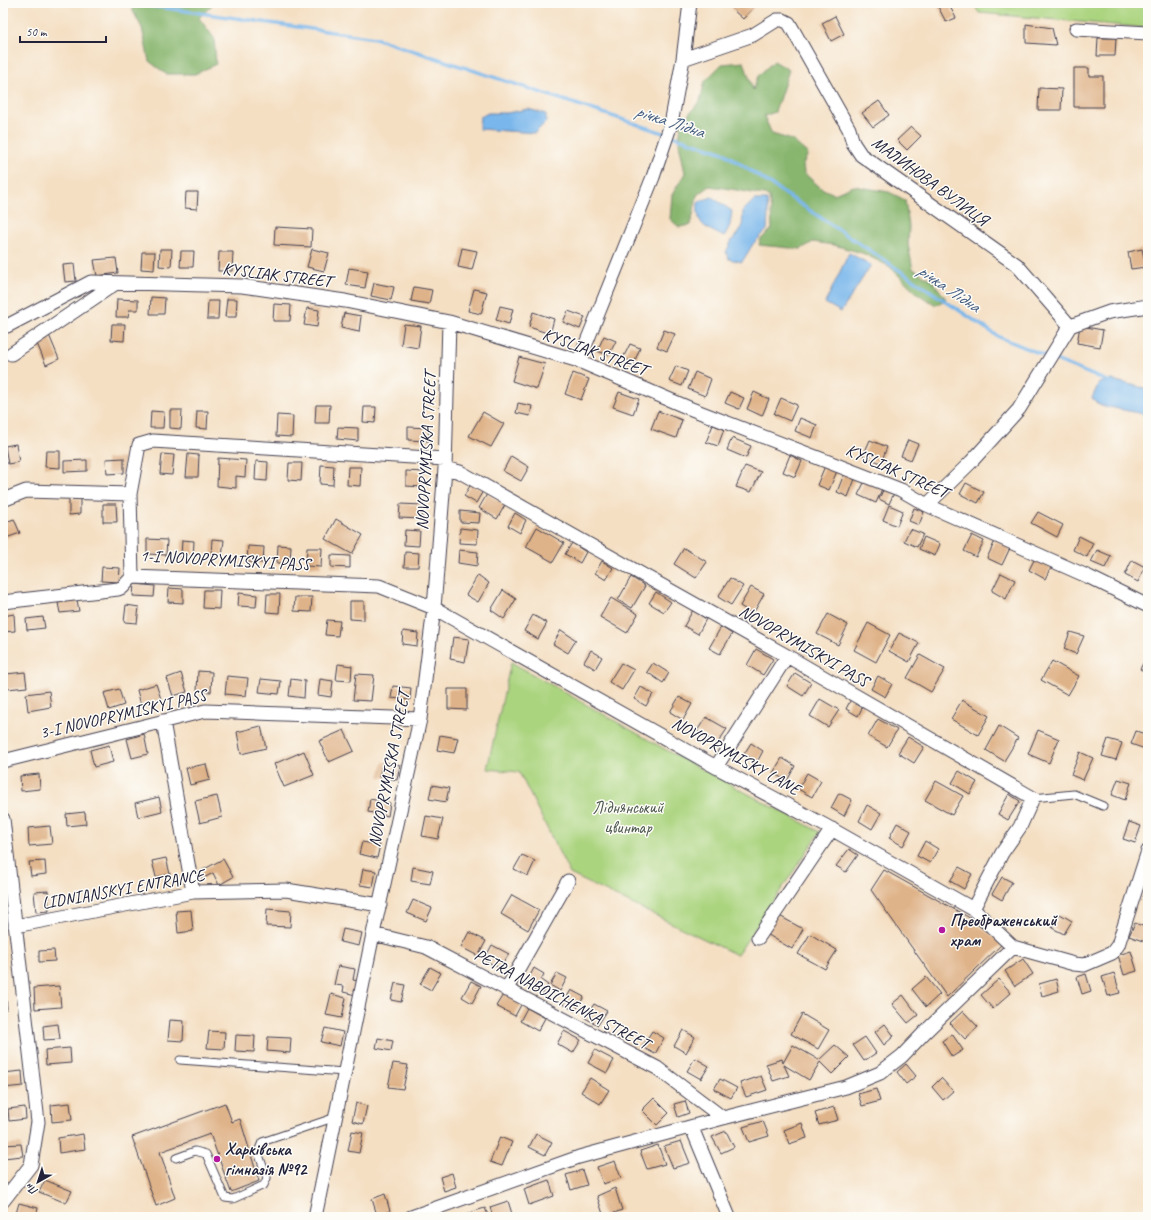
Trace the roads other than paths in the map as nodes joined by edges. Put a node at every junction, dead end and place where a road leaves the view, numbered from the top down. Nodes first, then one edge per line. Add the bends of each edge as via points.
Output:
1 (690, 3) edge
2 (1076, 29) dead end
3 (1148, 33) edge
4 (684, 58) junction
5 (116, 283) junction
6 (1148, 306) edge
7 (449, 322) junction
8 (1070, 326) junction
9 (3, 327) edge
10 (11, 354) dead end
11 (579, 361) junction
12 (445, 463) junction
13 (130, 494) junction
14 (3, 500) edge
15 (927, 504) junction
16 (132, 576) junction
17 (3, 602) edge
18 (1148, 606) edge
19 (434, 608) junction
20 (787, 656) junction
21 (420, 719) junction
22 (163, 721) junction
23 (3, 761) edge
24 (716, 767) junction
25 (1033, 798) junction
26 (1103, 806) dead end
27 (3, 819) edge
28 (832, 829) junction
29 (1148, 851) edge
30 (568, 881) dead end
31 (193, 892) junction
32 (380, 905) junction
33 (973, 909) junction
34 (15, 926) junction
35 (373, 934) junction
36 (758, 938) dead end
37 (1013, 947) junction
38 (506, 990) junction
39 (180, 1060) dead end
40 (345, 1072) junction
41 (336, 1117) junction
42 (723, 1118) junction
43 (692, 1128) junction
44 (176, 1158) dead end
45 (3, 1201) edge
46 (315, 1217) edge
47 (411, 1217) edge
48 (729, 1217) edge

1 - 4 street
2 - 3 street
4 - 8 street, МАЛИНОВА ВУЛИЦЯ via 753,35 776,20 786,21 849,129 852,143 861,155 1016,265
4 - 11 street via 671,124 653,177
5 - 7 street, KYSLIAK STREET via 242,286 345,301
5 - 9 street, KYSLIAK STREET via 91,282
5 - 10 street
6 - 8 street via 1109,312
7 - 11 street, KYSLIAK STREET
7 - 12 street, NOVOPRYMISKA STREET
8 - 15 street via 1019,409 971,462
11 - 15 street, KYSLIAK STREET via 689,408 900,490
12 - 13 street, 1-I NOVOPRYMISKYI PASS via 153,441 139,445
12 - 19 street, NOVOPRYMISKA STREET
12 - 20 street, NOVOPRYMISKYI PASS
13 - 14 street via 26,492
13 - 16 street, 1-I NOVOPRYMISKYI PASS
15 - 18 street, KYSLIAK STREET
16 - 17 street via 118,589
16 - 19 street, 1-I NOVOPRYMISKYI PASS via 379,586
19 - 21 street, NOVOPRYMISKA STREET
19 - 24 street, NOVOPRYMISKY LANE
20 - 24 street
20 - 25 street, NOVOPRYMISKYI PASS
21 - 22 street, 3-I NOVOPRYMISKYI PASS via 205,711
21 - 32 street, NOVOPRYMISKA STREET
22 - 23 street, 3-I NOVOPRYMISKYI PASS
22 - 31 street
24 - 28 street, NOVOPRYMISKY LANE
25 - 26 lane via 1074,794
25 - 33 street via 1020,827 1002,853
27 - 34 street
28 - 33 street, NOVOPRYMISKY LANE
28 - 36 street
29 - 37 street via 1118,945 1112,953 1084,964 1074,964
30 - 38 street
31 - 32 street, LIDNIANSKYI ENTRANCE via 286,890
31 - 34 street, LIDNIANSKYI ENTRANCE
32 - 35 street, NOVOPRYMISKA STREET
33 - 37 street, NOVOPRYMISKY LANE
34 - 45 street via 38,1122 31,1166
35 - 38 street, PETRA NABOICHENKA STREET via 426,948
35 - 40 street, NOVOPRYMISKA STREET
37 - 42 street via 902,1056 880,1073 846,1087
38 - 42 street, PETRA NABOICHENKA STREET via 657,1068
39 - 40 lane
40 - 41 street, NOVOPRYMISKA STREET
41 - 44 lane via 262,1142 258,1152 267,1178 264,1185 233,1199 225,1198 206,1154 195,1151
41 - 46 street, NOVOPRYMISKA STREET
42 - 43 street
43 - 47 street via 579,1157
43 - 48 street

